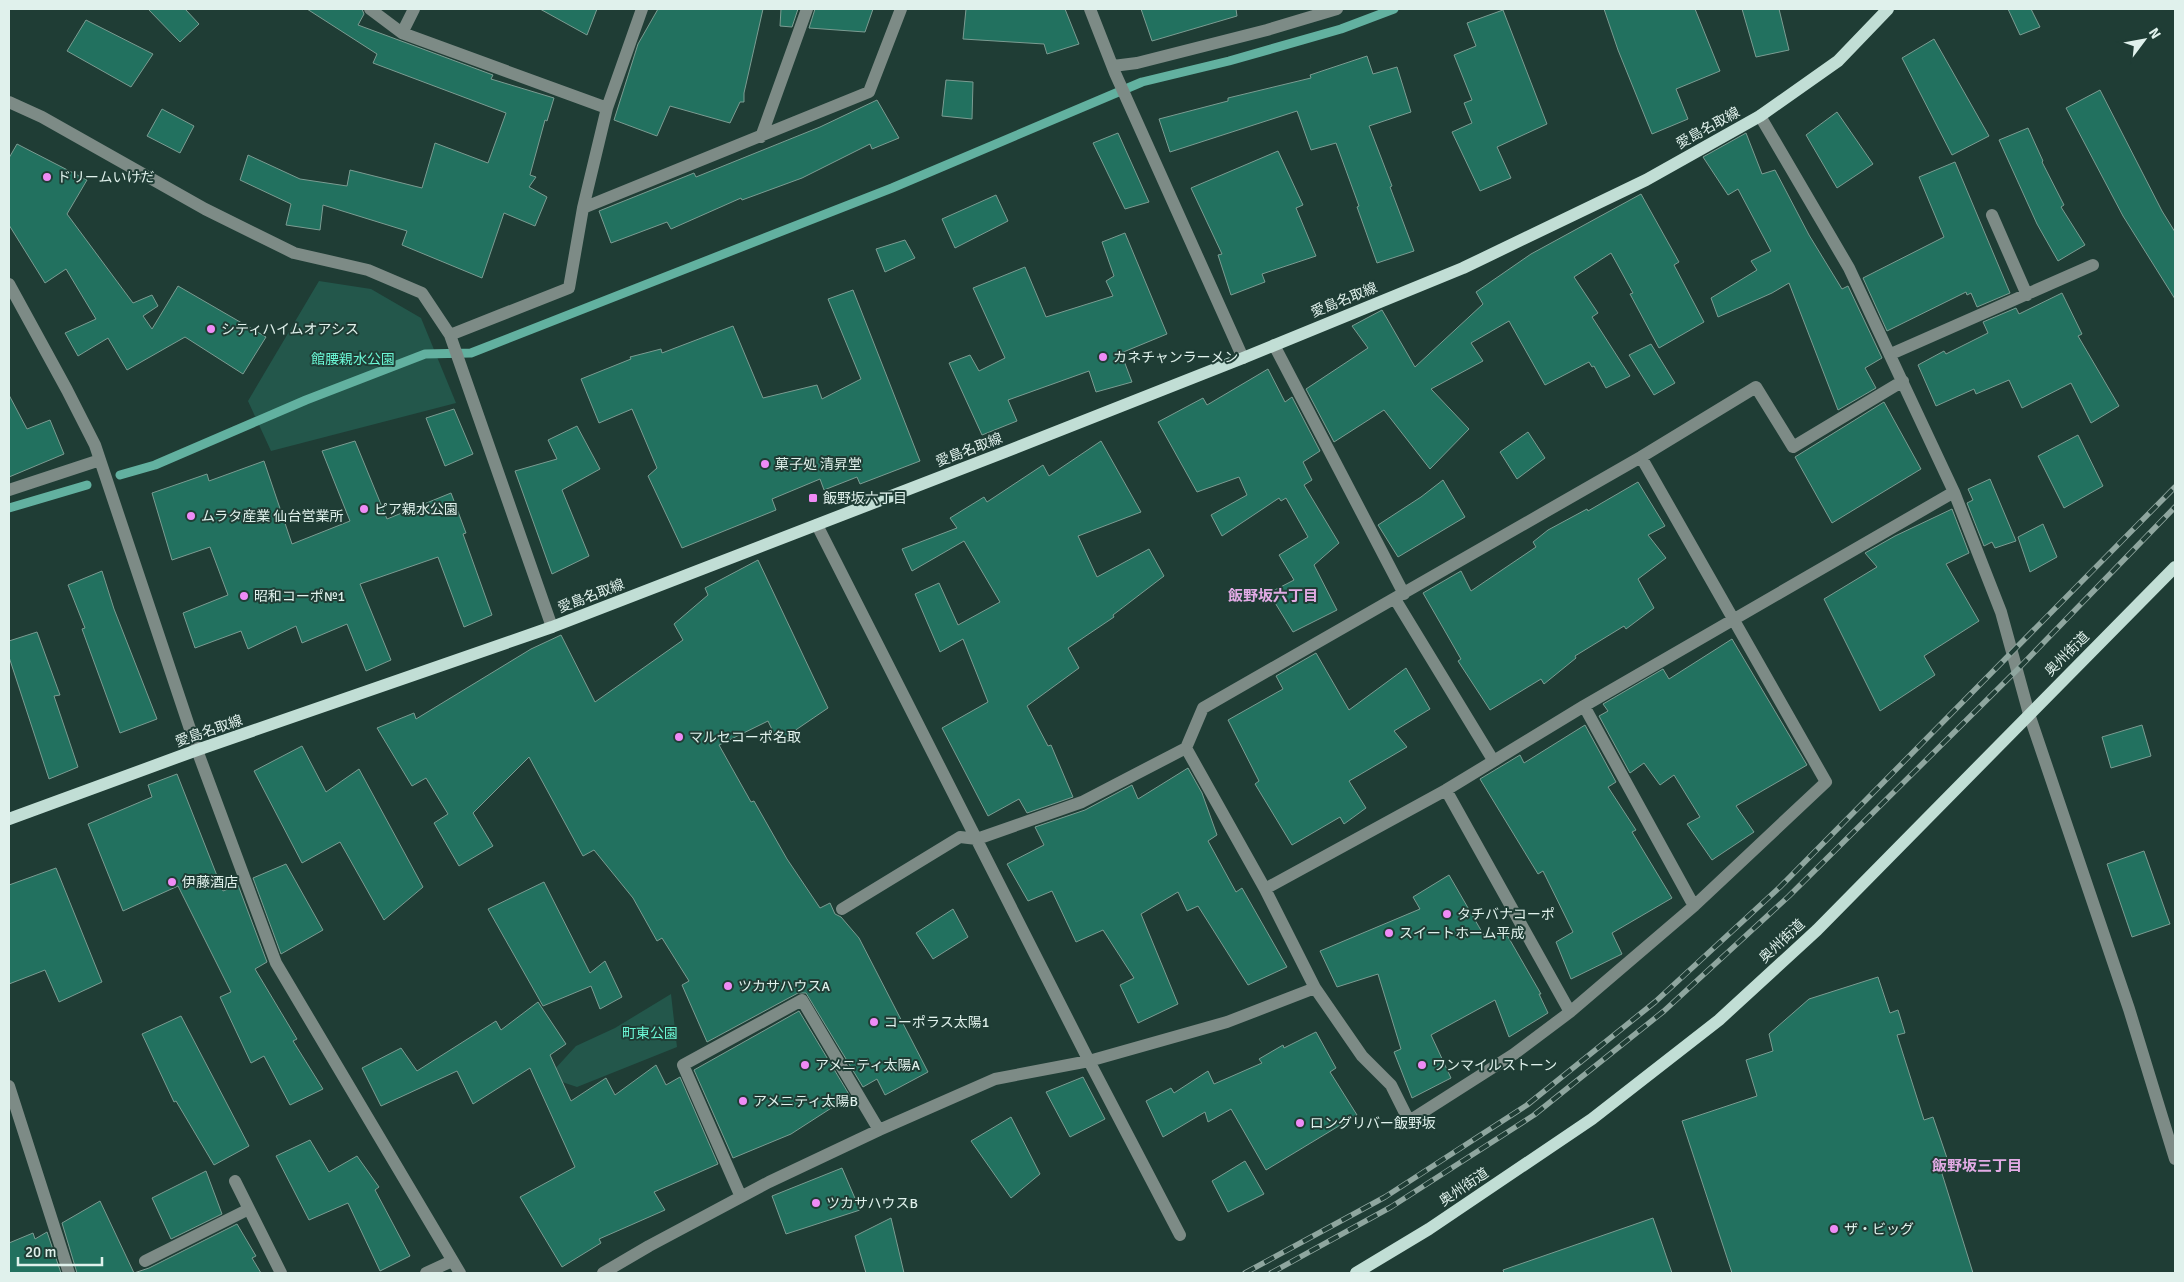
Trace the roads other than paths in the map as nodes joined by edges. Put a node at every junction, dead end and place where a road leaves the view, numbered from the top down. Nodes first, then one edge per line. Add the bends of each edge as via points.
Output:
1 (370, 9) edge
2 (414, 9) edge
3 (642, 9) edge
4 (807, 9) edge
5 (901, 9) edge
6 (1090, 9) edge
7 (1336, 9) edge
8 (1888, 9) edge
9 (402, 32) junction
10 (1114, 69) junction
11 (9, 102) edge
12 (607, 108) junction
13 (1760, 116) junction
14 (761, 137) junction
15 (583, 208) junction
16 (1992, 215) dead end
17 (2092, 264) dead end
18 (9, 284) edge
19 (2027, 295) junction
20 (450, 335) junction
21 (1274, 345) junction
22 (1891, 354) junction
23 (1243, 358) junction
24 (1904, 380) junction
25 (1642, 457) junction
26 (100, 460) junction
27 (9, 490) edge
28 (1954, 492) junction
29 (817, 524) junction
30 (2175, 567) edge
31 (1399, 596) junction
32 (1734, 619) junction
33 (552, 627) junction
34 (1584, 706) junction
35 (2029, 714) junction
36 (1186, 748) junction
37 (197, 750) junction
38 (1493, 760) junction
39 (1446, 790) junction
40 (9, 819) edge
41 (977, 838) junction
42 (1265, 890) junction
43 (860, 898) dead end
44 (1694, 906) junction
45 (1315, 988) junction
46 (1570, 1012) junction
47 (1089, 1061) junction
48 (9, 1086) edge
49 (879, 1130) junction
50 (2175, 1159) edge
51 (235, 1181) dead end
52 (741, 1197) junction
53 (249, 1209) junction
54 (1180, 1235) dead end
55 (146, 1261) dead end
56 (452, 1261) junction
57 (68, 1273) edge
58 (281, 1273) edge
59 (426, 1273) edge
60 (460, 1273) edge
61 (604, 1273) edge
62 (1356, 1273) edge

1 - 9 street
2 - 9 street
3 - 12 street
4 - 14 street
5 - 14 street via 869,92
6 - 10 street
7 - 10 street
8 - 13 main road, 愛島名取線 via 1838,61
9 - 12 street
10 - 23 street
11 - 20 street via 42,117 205,209 294,253 368,270 422,293
12 - 15 street
13 - 21 main road, 愛島名取線 via 1646,180 1463,268
13 - 22 street via 1849,268
14 - 15 street
15 - 20 street via 569,288
16 - 19 street
17 - 19 street
18 - 26 street via 67,390
19 - 22 street
20 - 33 street
21 - 23 main road, 愛島名取線
21 - 31 street
22 - 24 street
23 - 29 main road, 愛島名取線
24 - 25 street via 1793,447 1756,387
24 - 28 street
25 - 31 street
25 - 32 street
26 - 27 street
26 - 37 street
28 - 32 street
28 - 35 street via 2001,612
29 - 33 main road, 愛島名取線
29 - 41 street
30 - 35 main road, 奥州街道
31 - 36 street via 1203,708
31 - 38 street
32 - 34 street
32 - 44 street via 1826,782
33 - 37 main road, 愛島名取線
34 - 38 street
34 - 44 street
35 - 50 street via 2129,1008
35 - 62 main road, 奥州街道 via 1817,930 1719,1020 1592,1119 1429,1229
36 - 41 street via 1082,802
36 - 42 street
37 - 40 main road, 愛島名取線
37 - 56 street via 276,963
38 - 39 street
39 - 42 street
39 - 46 street
41 - 43 street via 960,837 842,909
41 - 47 street
42 - 45 street
44 - 46 street
45 - 46 street via 1362,1056 1391,1085 1409,1121 1514,1054
45 - 47 street via 1228,1022
47 - 49 street via 995,1079
47 - 54 street
48 - 57 street
49 - 52 street
49 - 52 street via 802,1000 683,1065
51 - 53 street
52 - 61 street
53 - 55 street
53 - 58 street
56 - 59 street
56 - 60 street

